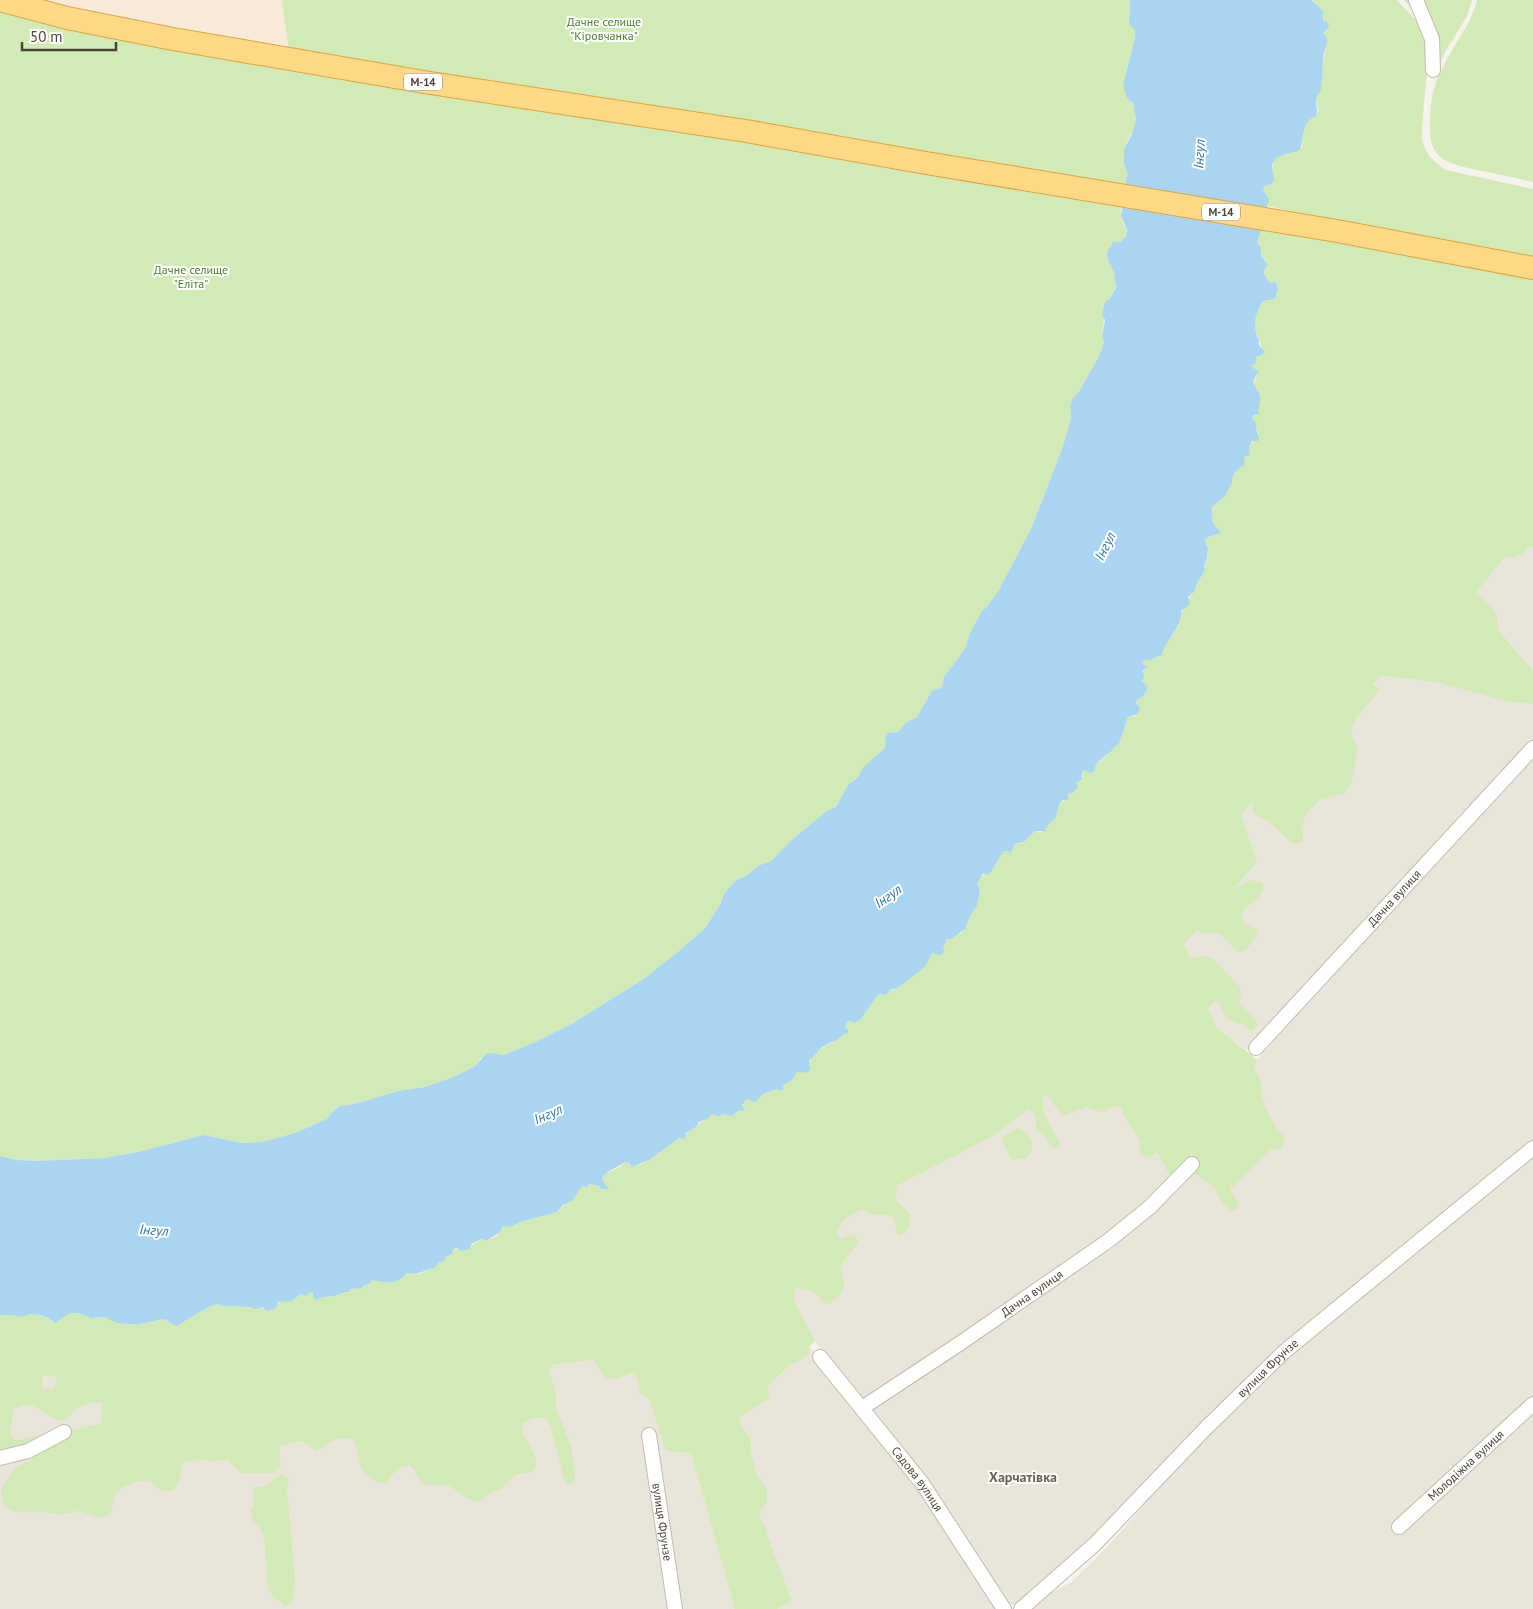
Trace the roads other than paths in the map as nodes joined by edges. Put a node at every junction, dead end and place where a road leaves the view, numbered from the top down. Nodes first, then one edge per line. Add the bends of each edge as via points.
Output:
1 (0, 0) edge
2 (1416, 0) edge
3 (1433, 70) dead end
4 (1533, 268) edge
5 (1533, 748) edge
6 (1256, 1048) dead end
7 (1533, 1148) edge
8 (1192, 1164) dead end
9 (820, 1357) dead end
10 (1533, 1404) edge
11 (862, 1408) junction
12 (64, 1432) dead end
13 (649, 1435) dead end
14 (0, 1458) edge
15 (1399, 1527) dead end
16 (675, 1609) edge
17 (1004, 1609) edge
18 (1021, 1609) edge

1 - 4 highway, М-14 via 67,18 314,64 746,131 1337,231
2 - 3 street via 1432,39
5 - 6 street, Дачна вулиця
7 - 18 street, вулиця Фрунзе via 1285,1351 1095,1544
8 - 11 street, Дачна вулиця via 1150,1207 1108,1241
9 - 11 street, Садова вулиця
10 - 15 street, Молодіжна вулиця
11 - 17 street, Садова вулиця via 922,1483
12 - 14 street via 28,1451
13 - 16 street, вулиця Фрунзе

